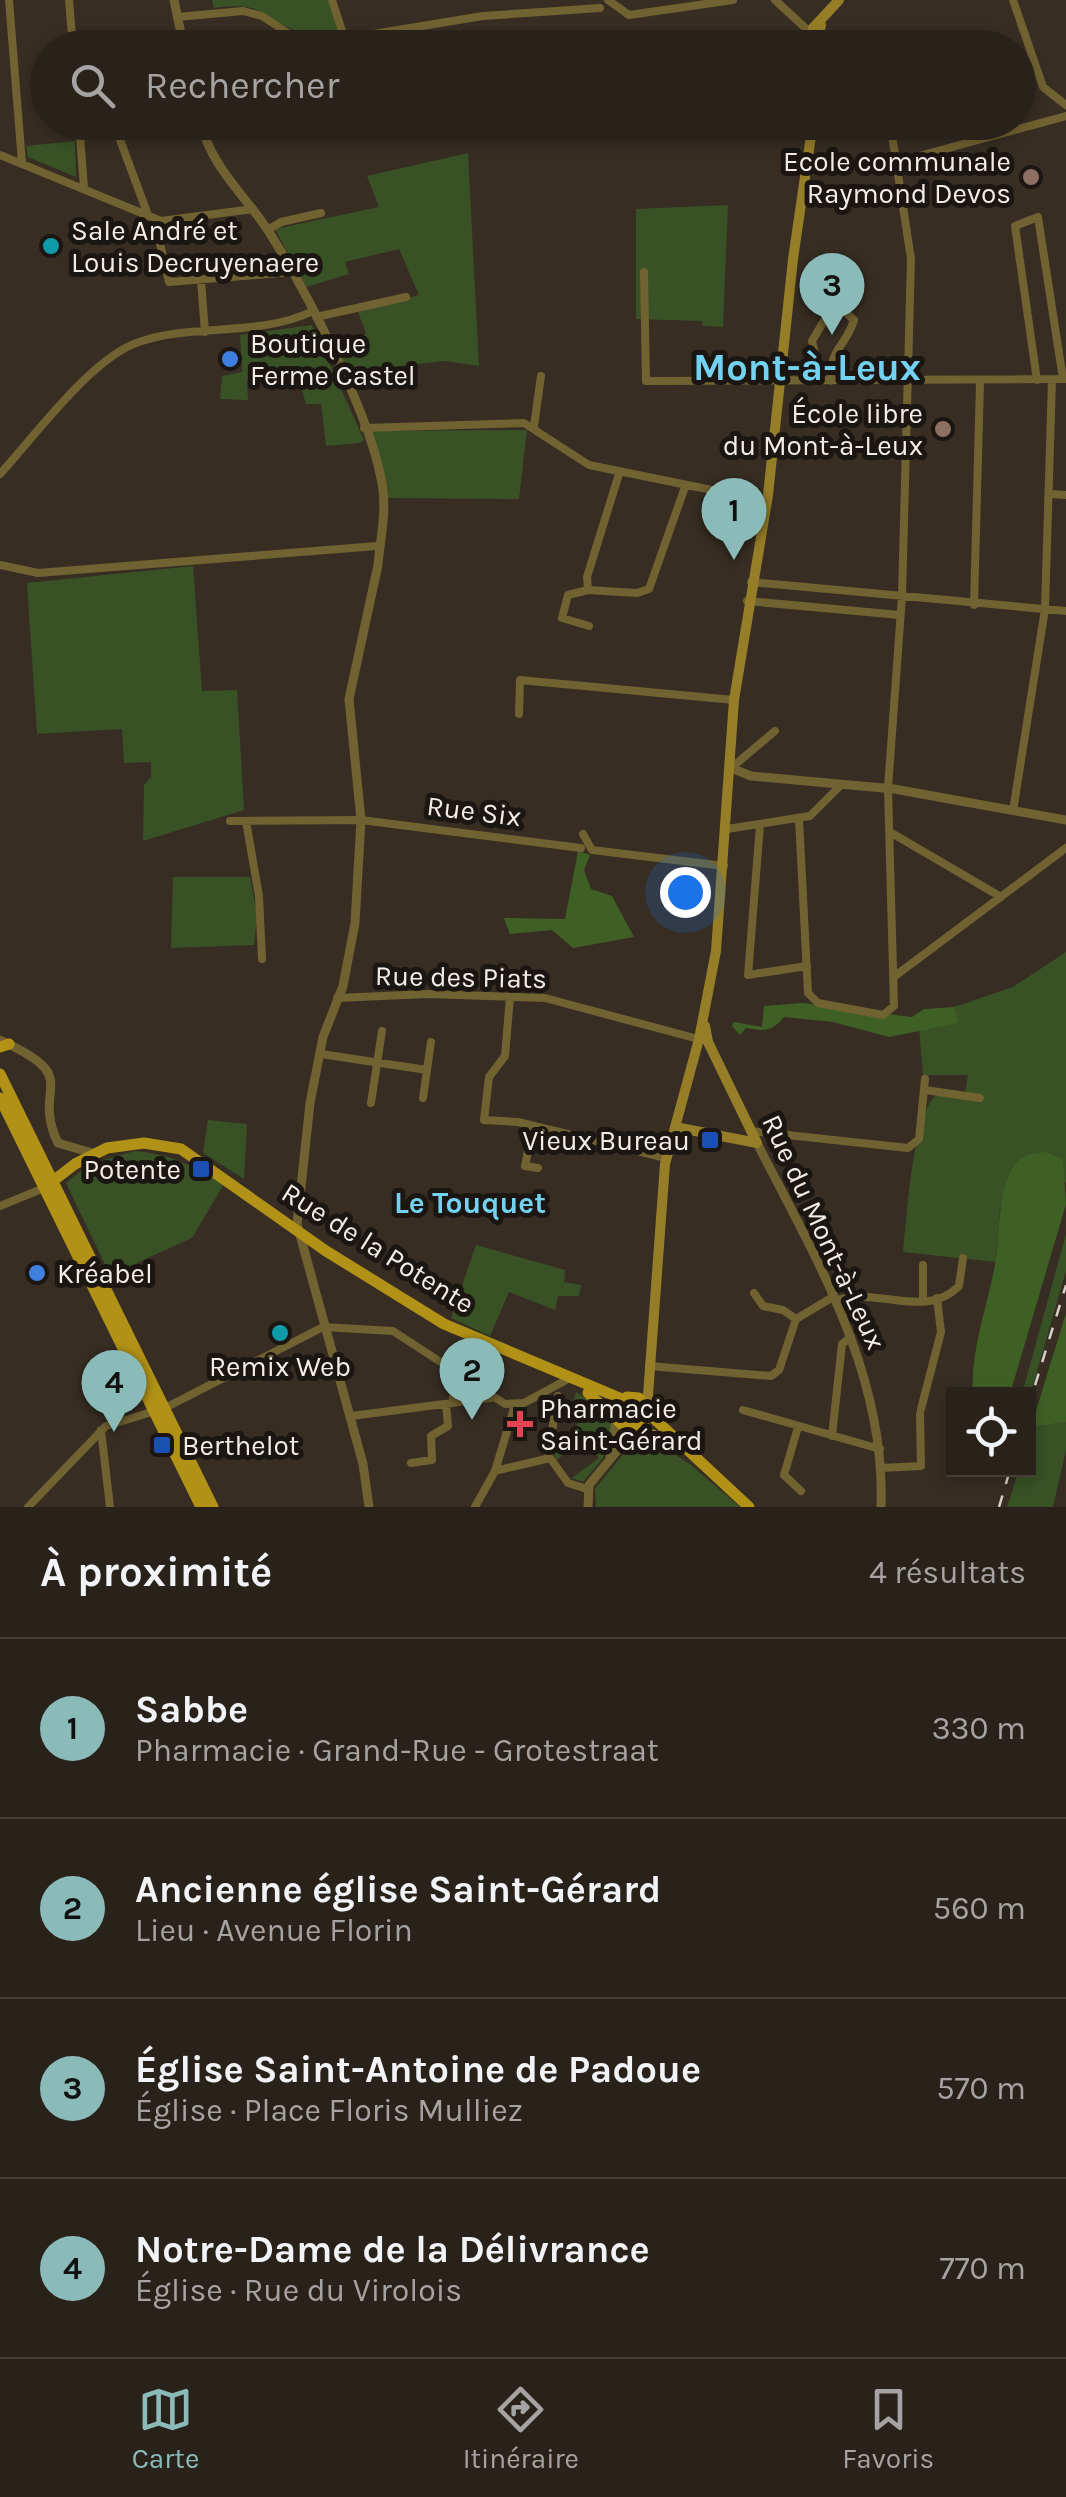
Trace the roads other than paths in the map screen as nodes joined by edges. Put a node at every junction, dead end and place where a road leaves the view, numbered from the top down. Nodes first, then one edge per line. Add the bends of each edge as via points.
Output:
1 (9, 0) edge
2 (69, 0) edge
3 (174, 0) edge
4 (332, 0) edge
5 (608, 0) edge
6 (733, 0) edge
7 (775, 0) edge
8 (839, 0) edge
9 (1013, 0) edge
10 (600, 8) dead end
11 (177, 17) junction
12 (72, 30) edge
13 (179, 30) edge
14 (282, 30) edge
15 (342, 30) edge
16 (402, 30) edge
17 (806, 30) edge
18 (819, 30) edge
19 (1023, 30) edge
20 (1036, 66) edge
21 (1066, 105) edge
22 (1066, 116) edge
23 (1036, 124) edge
24 (80, 140) edge
25 (120, 140) edge
26 (207, 140) edge
27 (811, 140) edge
28 (893, 140) edge
29 (978, 140) edge
30 (0, 155) edge
31 (897, 162) junction
32 (22, 164) junction
33 (84, 188) junction
34 (308, 202) dead end
35 (254, 209) junction
36 (150, 217) junction
37 (268, 230) junction
38 (293, 272) junction
39 (644, 272) dead end
40 (201, 280) junction
41 (406, 297) dead end
42 (314, 314) junction
43 (205, 332) junction
44 (814, 347) junction
45 (831, 359) junction
46 (541, 376) dead end
47 (831, 377) junction
48 (1064, 379) edge
49 (1037, 380) junction
50 (1052, 380) junction
51 (782, 382) junction
52 (907, 382) junction
53 (980, 383) junction
54 (534, 426) junction
55 (364, 428) junction
56 (0, 474) edge
57 (619, 474) junction
58 (684, 487) junction
59 (1049, 494) junction
60 (1066, 495) edge
61 (766, 501) junction
62 (377, 546) junction
63 (0, 565) edge
64 (751, 582) junction
65 (588, 590) junction
66 (902, 596) junction
67 (747, 601) junction
68 (974, 604) junction
69 (1045, 609) junction
70 (1066, 611) edge
71 (900, 615) junction
72 (589, 626) dead end
73 (734, 700) junction
74 (520, 714) dead end
75 (774, 731) dead end
76 (731, 768) junction
77 (840, 786) junction
78 (888, 788) junction
79 (1013, 811) junction
80 (799, 819) junction
81 (362, 820) junction
82 (1066, 820) edge
83 (230, 821) dead end
84 (246, 821) junction
85 (760, 825) junction
86 (727, 829) junction
87 (890, 832) junction
88 (583, 834) dead end
89 (581, 848) dead end
90 (1066, 848) edge
91 (724, 866) junction
92 (1001, 897) junction
93 (262, 958) dead end
94 (807, 966) junction
95 (895, 976) junction
96 (510, 996) junction
97 (337, 998) junction
98 (382, 1031) dead end
99 (704, 1040) junction
100 (432, 1042) dead end
101 (3, 1043) edge
102 (321, 1054) junction
103 (377, 1062) junction
104 (427, 1070) junction
105 (0, 1074) edge
106 (925, 1078) dead end
107 (925, 1090) junction
108 (0, 1098) edge
109 (423, 1098) dead end
110 (980, 1098) dead end
111 (371, 1104) dead end
112 (533, 1126) junction
113 (675, 1127) junction
114 (751, 1131) junction
115 (757, 1143) junction
116 (94, 1153) junction
117 (666, 1158) junction
118 (538, 1168) dead end
119 (220, 1176) junction
120 (50, 1184) junction
121 (0, 1206) edge
122 (298, 1230) junction
123 (317, 1244) junction
124 (305, 1256) junction
125 (964, 1258) dead end
126 (923, 1265) dead end
127 (754, 1292) dead end
128 (937, 1298) junction
129 (834, 1299) junction
130 (923, 1301) junction
131 (796, 1319) junction
132 (327, 1327) junction
133 (851, 1337) junction
134 (648, 1362) junction
135 (457, 1374) junction
136 (568, 1380) junction
137 (558, 1396) dead end
138 (491, 1398) junction
139 (626, 1398) junction
140 (449, 1403) junction
141 (515, 1404) junction
142 (159, 1410) junction
143 (647, 1410) junction
144 (743, 1410) dead end
145 (351, 1416) junction
146 (616, 1420) junction
147 (798, 1427) junction
148 (636, 1428) junction
149 (101, 1430) junction
150 (832, 1436) junction
151 (880, 1449) junction
152 (684, 1450) junction
153 (550, 1458) junction
154 (606, 1462) junction
155 (411, 1463) dead end
156 (882, 1468) junction
157 (496, 1471) junction
158 (587, 1489) junction
159 (801, 1491) dead end
160 (31, 1506) edge
161 (110, 1507) edge
162 (201, 1507) edge
163 (213, 1507) edge
164 (369, 1507) edge
165 (475, 1507) edge
166 (588, 1507) edge
167 (749, 1507) edge
168 (880, 1507) edge

1 - 32 street
2 - 12 street
3 - 11 street
4 - 15 street
5 - 6 street via 629,15
7 - 17 street
8 - 18 main road
9 - 19 street
10 - 16 street via 482,16
11 - 13 street
11 - 14 street via 243,11
20 - 21 street via 1043,86
22 - 23 street
24 - 33 street
25 - 36 street
26 - 35 street via 213,158
27 - 51 main road
28 - 31 street
29 - 31 street
30 - 32 street
31 - 52 street via 911,259
32 - 33 street
33 - 36 street
34 - 37 street via 316,214
35 - 36 street via 166,221
35 - 37 street
36 - 40 street via 169,282
37 - 38 street
38 - 40 street
38 - 42 street
39 - 51 street via 646,381
40 - 43 street
41 - 42 street
42 - 43 street
42 - 55 street
43 - 56 street via 140,341 114,354
44 - 45 street
44 - 45 street via 828,314 844,310 853,326
44 - 47 street via 818,366
45 - 47 street
46 - 54 street
47 - 51 street
47 - 52 street
48 - 49 street via 1038,218 1015,226
48 - 50 street
49 - 50 street
49 - 53 street
50 - 59 street
51 - 61 main road
52 - 53 street
52 - 66 street
53 - 68 street
54 - 55 street
54 - 57 street via 589,464
55 - 62 street via 383,493
57 - 58 street
57 - 65 street
58 - 61 street
58 - 65 street via 650,589
59 - 60 street
59 - 69 street
61 - 64 main road
62 - 63 street via 38,572
62 - 81 street via 350,698
64 - 66 street
64 - 67 main road
65 - 72 street via 574,590 562,611 566,620
66 - 68 street
66 - 71 street
67 - 71 street
67 - 73 main road
68 - 69 street
69 - 70 street
69 - 79 street
71 - 78 street
73 - 74 street via 520,680
73 - 76 main road
75 - 76 street
76 - 77 street
76 - 86 main road
77 - 78 street
77 - 80 street
78 - 79 street
78 - 87 street
79 - 82 street
80 - 85 street
80 - 94 street
81 - 84 street, Rue Six
81 - 89 street, Rue Six
81 - 97 street via 355,923
83 - 84 street, Rue Six
84 - 93 street
85 - 86 street
85 - 94 street via 748,975
86 - 91 main road
87 - 92 street
87 - 95 street
88 - 91 street via 592,850
90 - 92 street
91 - 99 main road
92 - 95 street
94 - 95 street via 808,993 818,1003 883,1015 894,1006
96 - 97 street, Rue des Piats
96 - 99 street, Rue des Piats via 544,998
96 - 112 street via 504,1056 488,1078 484,1120
97 - 102 street
98 - 103 street
99 - 113 main road
99 - 114 main road, Rue du Mont-à-Leux
100 - 104 street
101 - 116 street, Rue de la Potente via 47,1067 54,1133 65,1149
102 - 103 street
102 - 122 street
103 - 104 street
103 - 111 street
104 - 109 street
105 - 120 main road
106 - 107 street
107 - 110 street
107 - 114 street via 919,1138 908,1148
108 - 120 main road
112 - 117 street
112 - 118 street via 524,1166
113 - 115 main road
113 - 117 main road
114 - 115 main road, Rue du Mont-à-Leux
115 - 129 street, Rue du Mont-à-Leux
116 - 119 main road, Rue de la Potente via 122,1144 164,1144 192,1154
116 - 120 main road, Rue de la Potente
117 - 134 main road
119 - 120 main road, Rue de la Potente via 179,1155 134,1148 93,1159
119 - 122 main road, Rue de la Potente
120 - 121 street
120 - 142 main road
120 - 142 main road
122 - 123 main road, Rue de la Potente
122 - 124 street
123 - 124 main road
123 - 136 main road, Rue de la Potente via 444,1324
124 - 132 street
125 - 128 street via 957,1289
126 - 130 street
127 - 131 street via 763,1306
128 - 130 street
128 - 156 street via 941,1332 921,1411 921,1466
129 - 130 street via 864,1294
129 - 131 street
129 - 133 street, Rue du Mont-à-Leux
131 - 134 street via 771,1376
132 - 135 street via 394,1332
132 - 142 street
132 - 145 street
133 - 150 street via 842,1344
133 - 151 street, Rue du Mont-à-Leux via 871,1393
134 - 139 main road via 636,1393
134 - 143 main road
135 - 138 street
135 - 140 street
136 - 139 main road, Rue de la Potente
136 - 141 street
136 - 146 main road, Rue de la Potente
137 - 153 street
138 - 140 street
138 - 141 street
139 - 143 main road via 641,1400
139 - 146 main road via 615,1408
140 - 145 street
140 - 155 street via 448,1426 430,1438 432,1460
141 - 157 street
142 - 149 street
142 - 162 main road
142 - 163 main road
143 - 148 main road
143 - 152 main road
144 - 147 street
145 - 164 street
146 - 148 main road
146 - 154 street
147 - 150 street
147 - 159 street via 784,1474
148 - 152 main road
148 - 154 street
149 - 160 street
149 - 161 street
150 - 151 street
151 - 156 street, Rue du Mont-à-Leux
152 - 167 main road
153 - 157 street
153 - 158 street via 568,1482
154 - 158 street
156 - 168 street, Rue du Mont-à-Leux
157 - 165 street
158 - 166 street

